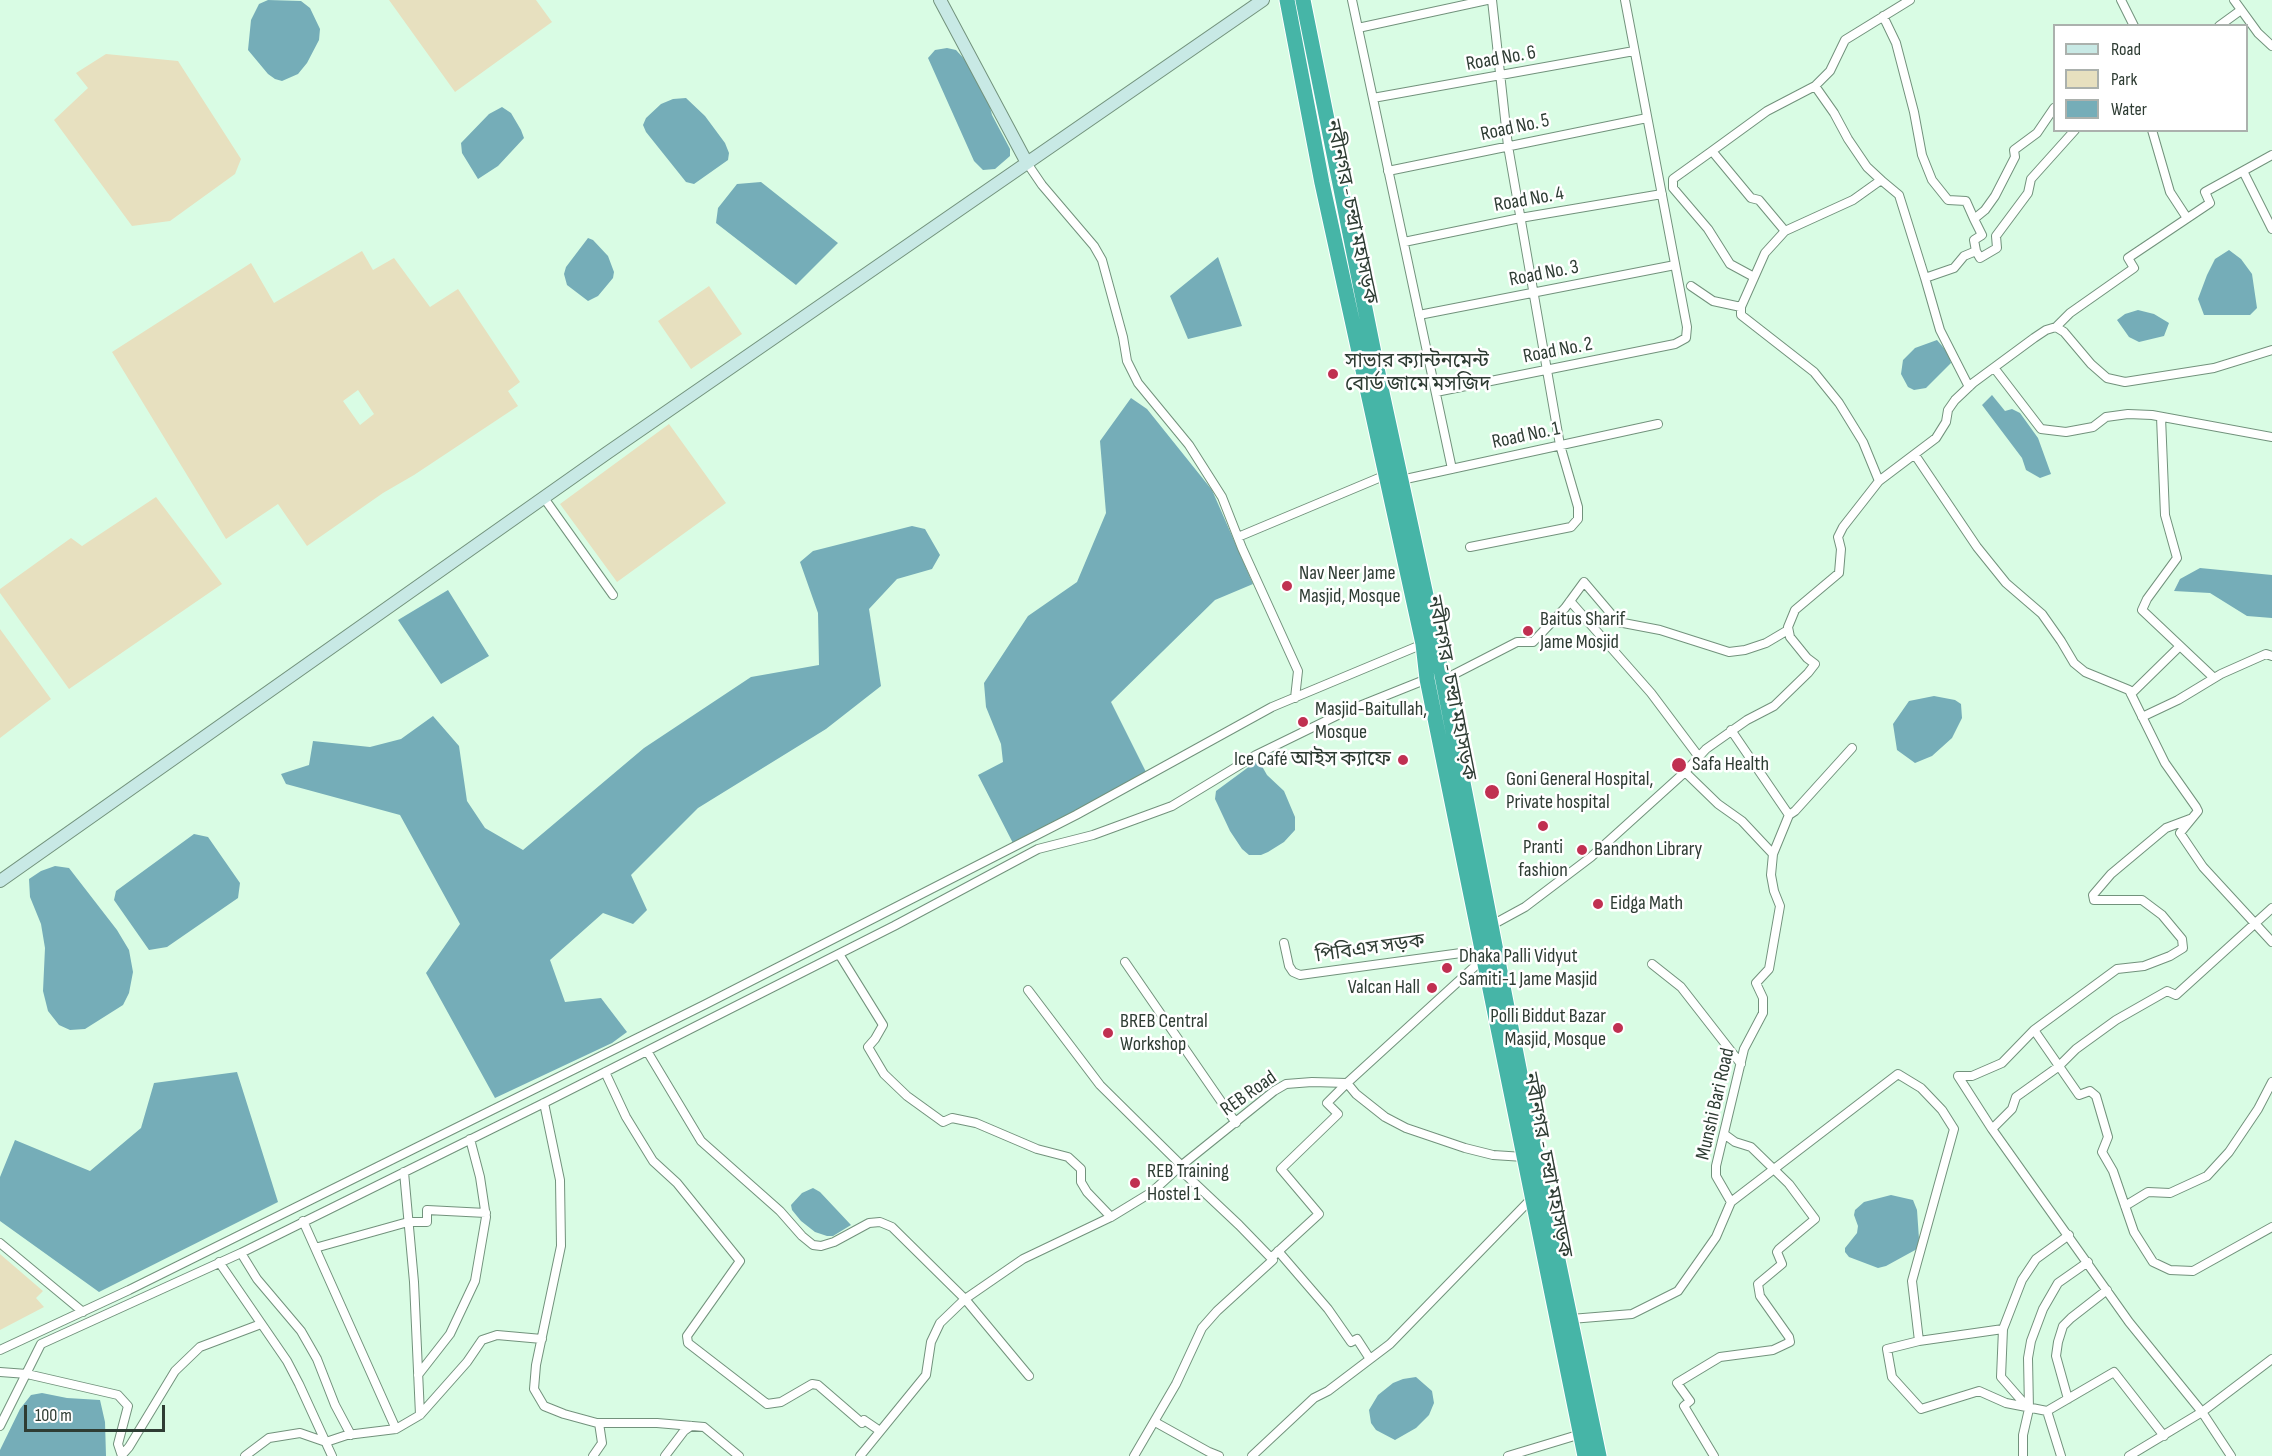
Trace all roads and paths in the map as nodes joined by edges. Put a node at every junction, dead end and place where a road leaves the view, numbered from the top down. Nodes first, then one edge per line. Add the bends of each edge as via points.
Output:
1 (940, 0) edge
2 (1263, 0) edge
3 (1287, 0) edge
4 (1303, 0) edge
5 (1352, 0) edge
6 (1490, 0) edge
7 (1625, 0) edge
8 (1910, 0) edge
9 (2121, 0) edge
10 (2234, 0) edge
11 (2241, 10) junction
12 (1883, 16) junction
13 (2133, 24) edge
14 (2222, 24) edge
15 (1358, 28) junction
16 (2272, 46) edge
17 (1634, 51) junction
18 (1500, 77) junction
19 (1815, 86) junction
20 (1373, 98) junction
21 (2053, 111) edge
22 (1647, 118) junction
23 (2073, 132) edge
24 (2153, 132) edge
25 (1508, 146) junction
26 (1712, 151) junction
27 (2272, 154) edge
28 (1027, 163) junction
29 (1388, 171) junction
30 (2243, 171) junction
31 (1881, 180) junction
32 (1662, 194) junction
33 (1520, 218) junction
34 (2187, 218) junction
35 (1974, 219) junction
36 (2272, 229) edge
37 (1785, 231) junction
38 (1404, 242) junction
39 (1977, 251) junction
40 (1675, 265) junction
41 (1754, 277) junction
42 (1925, 278) junction
43 (1690, 286) dead end
44 (1533, 294) junction
45 (1741, 307) junction
46 (1419, 315) junction
47 (2056, 327) junction
48 (2272, 350) edge
49 (1995, 369) junction
50 (1547, 370) junction
51 (1969, 387) junction
52 (1436, 392) junction
53 (2161, 417) junction
54 (1658, 424) dead end
55 (2272, 437) edge
56 (1560, 445) junction
57 (1915, 455) junction
58 (1452, 469) junction
59 (1394, 477) junction
60 (1879, 481) junction
61 (544, 498) junction
62 (1238, 537) junction
63 (1470, 547) dead end
64 (614, 595) dead end
65 (1570, 601) junction
66 (1788, 630) junction
67 (1422, 644) junction
68 (2180, 646) junction
69 (2272, 656) edge
70 (2214, 678) junction
71 (1427, 679) junction
72 (1443, 680) junction
73 (2131, 694) junction
74 (1295, 698) junction
75 (2142, 717) junction
76 (1731, 730) junction
77 (1852, 748) dead end
78 (1699, 757) junction
79 (1685, 772) junction
80 (1788, 815) junction
81 (2190, 819) junction
82 (1773, 854) junction
83 (0, 881) edge
84 (2272, 908) edge
85 (2255, 923) junction
86 (1492, 925) junction
87 (2272, 942) edge
88 (1284, 943) dead end
89 (839, 954) junction
90 (1484, 954) junction
91 (1125, 962) dead end
92 (1652, 964) dead end
93 (1028, 990) dead end
94 (2034, 1030) junction
95 (647, 1051) junction
96 (1741, 1064) junction
97 (2058, 1067) junction
98 (605, 1072) junction
99 (2272, 1082) edge
100 (1347, 1083) junction
101 (544, 1103) junction
102 (1236, 1123) junction
103 (1992, 1129) junction
104 (1724, 1134) junction
105 (470, 1139) junction
106 (1524, 1157) junction
107 (1181, 1165) junction
108 (1774, 1169) junction
109 (404, 1172) junction
110 (1532, 1198) junction
111 (1731, 1202) junction
112 (2125, 1206) junction
113 (486, 1213) junction
114 (1112, 1217) junction
115 (303, 1221) junction
116 (408, 1222) junction
117 (2272, 1227) edge
118 (2068, 1235) junction
119 (0, 1242) edge
120 (315, 1248) junction
121 (241, 1253) junction
122 (1274, 1255) junction
123 (219, 1262) junction
124 (2088, 1262) junction
125 (2107, 1290) junction
126 (965, 1299) junction
127 (83, 1312) junction
128 (1570, 1319) junction
129 (261, 1324) junction
130 (2003, 1329) junction
131 (542, 1339) junction
132 (1919, 1341) junction
133 (0, 1350) edge
134 (1370, 1359) junction
135 (2272, 1359) edge
136 (0, 1372) edge
137 (27, 1374) junction
138 (418, 1375) junction
139 (1029, 1376) dead end
140 (2068, 1399) junction
141 (2029, 1409) junction
142 (2047, 1411) junction
143 (2202, 1412) junction
144 (420, 1415) junction
145 (1155, 1422) junction
146 (598, 1423) junction
147 (0, 1426) edge
148 (691, 1426) junction
149 (396, 1429) junction
150 (880, 1431) junction
151 (1581, 1434) junction
152 (351, 1436) junction
153 (2164, 1436) junction
154 (326, 1442) junction
155 (122, 1456) edge
156 (245, 1456) edge
157 (332, 1456) edge
158 (593, 1456) edge
159 (665, 1456) edge
160 (739, 1456) edge
161 (860, 1456) edge
162 (1134, 1456) edge
163 (1219, 1456) edge
164 (1252, 1456) edge
165 (1508, 1456) edge
166 (1585, 1456) edge
167 (1599, 1456) edge
168 (1714, 1456) edge
169 (2023, 1456) edge
170 (2061, 1456) edge
171 (2129, 1456) edge
172 (2232, 1456) edge

1 - 28 street
2 - 28 street
3 - 59 highway, নবীনগর - চন্দ্রা মহাসড়ক via 1320,172
4 - 59 highway, নবীনগর - চন্দ্রা মহাসড়ক
5 - 15 street
6 - 15 street
6 - 18 street
7 - 17 street
8 - 12 street
9 - 13 street
10 - 11 street
11 - 14 street
11 - 16 street
12 - 19 street via 1845,40 1830,71
12 - 35 street via 1896,43 1922,155 1932,180 1948,200 1966,201
15 - 20 street
17 - 18 street, Road No. 6
17 - 22 street
18 - 20 street, Road No. 6
18 - 25 street
19 - 26 street via 1767,111
19 - 31 street via 1867,167
20 - 29 street
21 - 35 street via 2037,133 2014,150 2015,157 1995,196
22 - 25 street, Road No. 5
22 - 32 street
23 - 39 street via 2031,179 2028,193 1996,236 1997,248 1980,258
24 - 34 street via 2170,192
25 - 29 street, Road No. 5
25 - 33 street
26 - 37 street
26 - 41 street via 1673,179 1673,188 1708,229 1730,264
27 - 30 street
28 - 61 street
28 - 62 street via 1102,260 1127,361 1138,383 1189,446 1222,497
29 - 38 street
30 - 34 street via 2205,192 2210,203
30 - 36 street
31 - 37 street via 1853,200
31 - 42 street via 1899,195
32 - 33 street, Road No. 4
32 - 40 street
33 - 38 street, Road No. 4
33 - 44 street
34 - 47 street via 2128,258 2134,268
35 - 39 street via 1982,235 1974,240
37 - 41 street via 1765,253
38 - 46 street
39 - 42 street via 1964,256 1954,268
40 - 44 street, Road No. 3
40 - 50 street, Road No. 2 via 1686,338 1675,344
41 - 45 street
42 - 51 street via 1940,330
43 - 45 street via 1713,301
44 - 46 street, Road No. 3
44 - 50 street
45 - 60 street via 1741,315 1814,372 1839,403 1863,442
46 - 52 street
47 - 48 street via 2107,378 2125,382 2214,368
47 - 49 street via 2040,334
49 - 51 street
49 - 53 street via 2041,429 2066,432 2093,427 2106,417 2128,414
50 - 52 street, Road No. 2
50 - 56 street
51 - 57 street via 1948,410 1936,438
52 - 58 street
53 - 55 street
53 - 68 street via 2165,515 2177,558 2142,610
54 - 56 street, Road No. 1
56 - 58 street, Road No. 1
56 - 63 street via 1578,507 1578,519 1572,527
57 - 60 street
57 - 73 street via 1977,548 2006,583 2042,615 2074,663
58 - 59 street, Road No. 1
59 - 62 street, Road No. 1
59 - 67 highway, নবীনগর - চন্দ্রা মহাসড়ক
59 - 72 highway, নবীনগর - চন্দ্রা মহাসড়ক
60 - 66 street via 1838,537 1839,573 1795,610
61 - 64 street
61 - 83 street
62 - 74 street via 1298,671
65 - 66 street via 1584,582 1618,622 1660,630 1729,652 1755,647
65 - 72 street via 1533,642 1517,642
65 - 78 street via 1651,693
66 - 76 street via 1798,648 1815,664 1774,706
67 - 71 highway, নবীনগর - চন্দ্রা মহাসড়ক
67 - 74 street
68 - 70 street
68 - 73 street
69 - 70 street via 2266,654
70 - 75 street
71 - 89 street via 1342,713 1256,755 1172,806 1093,835 1038,849
71 - 90 highway, নবীনগর - চন্দ্রা মহাসড়ক
72 - 86 highway, নবীনগর - চন্দ্রা মহাসড়ক
73 - 75 street
74 - 127 street via 696,1009
75 - 81 street via 2165,763 2198,811
76 - 78 street
76 - 80 street
77 - 80 street
78 - 79 street
79 - 82 street via 1742,821
79 - 86 street via 1591,856 1525,907
80 - 82 street
81 - 85 street via 2180,833 2203,867
81 - 94 street via 2166,828 2110,874 2093,895 2094,900 2142,900 2162,915 2182,939 2183,948 2144,966 2117,969
82 - 96 street, Munshi Bari Road via 1771,875 1780,906 1778,925 1769,969 1756,983 1763,998 1763,1013 1744,1048
84 - 85 street
85 - 87 street
85 - 97 street via 2176,995 2167,991 2116,1020
86 - 128 highway, নবীনগর - চন্দ্রা মহাসড়ক
88 - 90 street, পিবিএস সড়ক via 1289,966 1300,975
89 - 95 street
89 - 114 street via 883,1025 867,1047 885,1074 907,1096 943,1122 952,1118 976,1123 1037,1149 1068,1157 1081,1169 1081,1182 1087,1192
90 - 100 street
90 - 106 highway, নবীনগর - চন্দ্রা মহাসড়ক
91 - 102 street
92 - 96 street via 1681,987
93 - 107 street via 1100,1085
94 - 97 street
94 - 103 street via 2002,1063 1972,1076 1958,1076
95 - 98 street
95 - 126 street via 701,1141 813,1245 834,1242 869,1223 880,1222 892,1227
96 - 104 street, Munshi Bari Road
97 - 103 street via 2016,1097 2012,1109
97 - 112 street via 2079,1095 2090,1091 2096,1096 2108,1137 2102,1152
98 - 101 street
98 - 150 street via 653,1161 678,1183 740,1261 687,1336 688,1344 767,1404 781,1402 812,1384 818,1385 862,1423 864,1420
99 - 112 street via 2253,1118 2207,1176 2170,1193 2148,1192
100 - 102 street, REB Road via 1286,1084
100 - 106 street via 1384,1117 1406,1128 1493,1155
100 - 122 street via 1327,1103 1338,1114 1281,1169 1319,1214
101 - 105 street
101 - 131 street via 560,1180 561,1246
102 - 107 street, REB Road
103 - 118 street
104 - 108 street via 1752,1147
104 - 111 street, Munshi Bari Road via 1716,1176
105 - 109 street
105 - 113 street
106 - 110 highway, নবীনগর - চন্দ্রা মহাসড়ক
107 - 114 street, REB Road via 1152,1192
107 - 122 street via 1187,1176
108 - 111 street
108 - 132 street via 1898,1074 1921,1088 1942,1110 1954,1129 1912,1281
108 - 168 street via 1815,1219 1779,1249 1782,1264 1758,1284 1760,1296 1790,1342 1773,1350 1720,1357 1677,1383 1690,1401 1684,1406
109 - 115 street
109 - 116 street
110 - 134 street via 1390,1344
110 - 151 highway, নবীনগর - চন্দ্রা মহাসড়ক
111 - 128 street via 1716,1237 1678,1291 1632,1314
112 - 117 street via 2134,1232 2153,1262 2170,1270 2193,1271
113 - 116 street via 427,1210 427,1222
113 - 138 street via 475,1281 450,1334
114 - 126 street, REB Road via 1023,1259
115 - 120 street
115 - 121 street
116 - 120 street
116 - 138 street
118 - 124 street
118 - 130 street via 2036,1260 2022,1280
119 - 127 street
120 - 149 street
121 - 123 street
121 - 152 street via 257,1279 301,1331
122 - 134 street via 1328,1309 1351,1342 1357,1340
122 - 145 street via 1202,1328
123 - 129 street
123 - 137 street via 41,1344
124 - 125 street
124 - 141 street via 2058,1283 2043,1309 2028,1358
125 - 140 street via 2063,1326 2056,1356
125 - 143 street
126 - 139 street
126 - 150 street, REB Road via 940,1323 931,1342 926,1376
127 - 133 street
128 - 167 highway, নবীনগর - চন্দ্রা মহাসড়ক
129 - 154 street via 287,1361
129 - 155 street via 200,1347 175,1371
130 - 132 street
130 - 141 street via 2001,1377
131 - 144 street via 497,1335 482,1340
131 - 146 street via 534,1389 544,1406
132 - 141 street via 1887,1349 1892,1377 1921,1410 1979,1391
134 - 164 street via 1314,1398
135 - 143 street
136 - 137 street
137 - 147 street
137 - 155 street via 118,1395 125,1400 128,1411 118,1444
138 - 144 street
140 - 142 street
140 - 153 street via 2114,1372
141 - 142 street
141 - 169 street
142 - 170 street
143 - 153 street
143 - 172 street
144 - 149 street
145 - 162 street
145 - 163 street
146 - 148 street
146 - 158 street via 602,1443
148 - 159 street
148 - 160 street via 704,1427
149 - 152 street
150 - 161 street, REB Road
151 - 165 street
151 - 166 highway, নবীনগর - চন্দ্রা মহাসড়ক
152 - 154 street
153 - 171 street
154 - 156 street via 300,1433 269,1438
154 - 157 street

